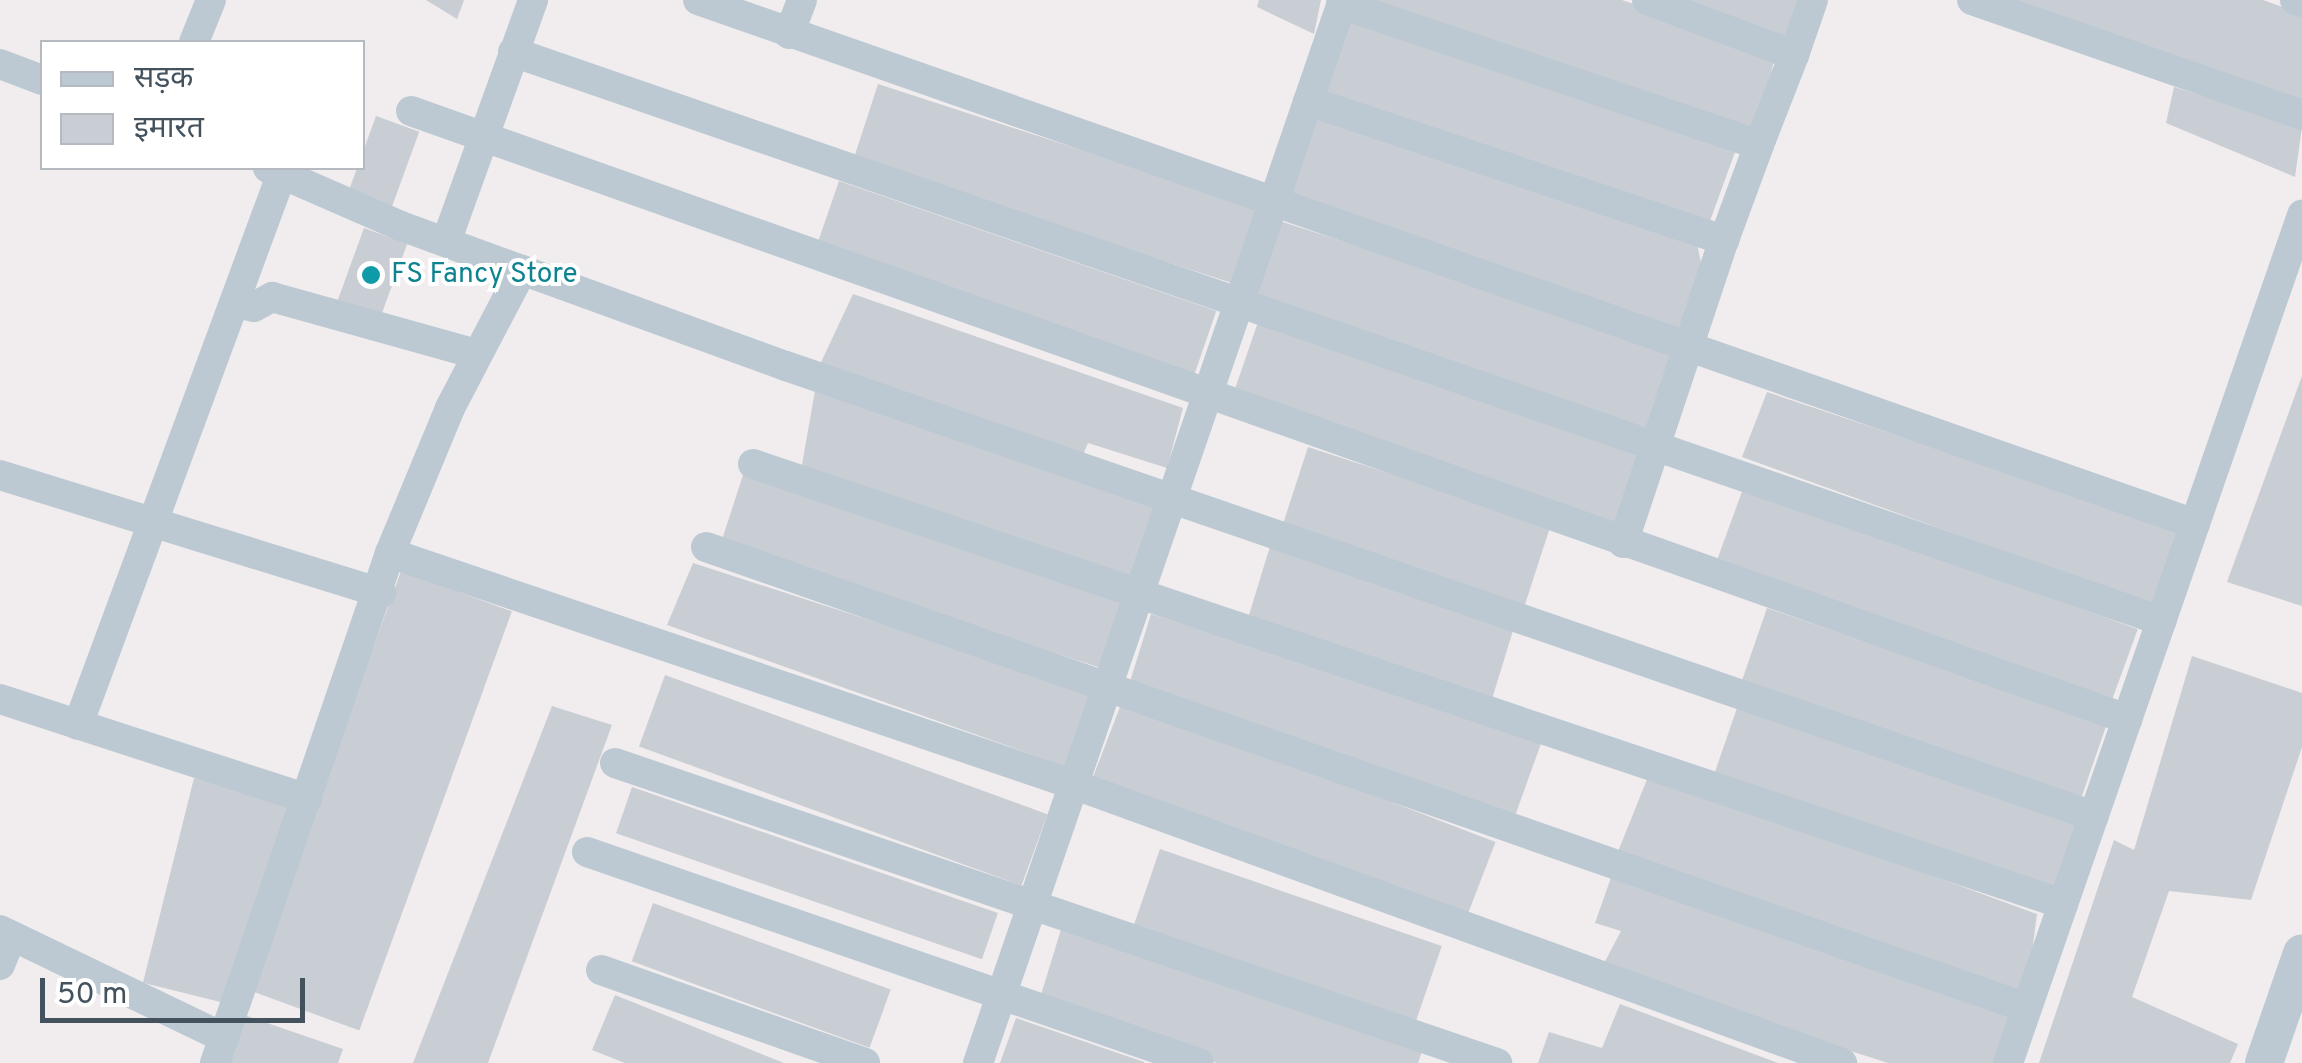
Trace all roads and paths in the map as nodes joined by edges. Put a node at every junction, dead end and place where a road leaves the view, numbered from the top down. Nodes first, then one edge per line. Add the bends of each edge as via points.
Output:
1 (210, 0) edge
2 (533, 0) edge
3 (698, 0) edge
4 (802, 0) edge
5 (1647, 0) edge
6 (1814, 0) edge
7 (1972, 0) edge
8 (1342, 2) edge
9 (789, 34) junction
10 (195, 40) edge
11 (512, 52) junction
12 (1794, 54) junction
13 (0, 64) edge
14 (40, 79) edge
15 (1308, 101) junction
16 (411, 112) dead end
17 (2302, 115) edge
18 (488, 139) junction
19 (1758, 145) junction
20 (275, 170) edge
21 (1272, 206) junction
22 (2302, 215) edge
23 (1724, 240) junction
24 (446, 242) junction
25 (522, 270) junction
26 (235, 303) junction
27 (1239, 303) junction
28 (1691, 348) junction
29 (476, 354) junction
30 (1205, 399) junction
31 (1656, 450) junction
32 (753, 464) dead end
33 (0, 475) edge
34 (1172, 498) junction
35 (2195, 524) junction
36 (150, 525) junction
37 (1624, 542) junction
38 (706, 547) dead end
39 (390, 552) junction
40 (380, 593) junction
41 (1140, 594) junction
42 (2162, 621) junction
43 (1108, 687) junction
44 (0, 698) edge
45 (2127, 720) junction
46 (78, 725) junction
47 (614, 763) dead end
48 (1075, 784) junction
49 (307, 799) junction
50 (2094, 816) junction
51 (587, 852) dead end
52 (1034, 904) junction
53 (2063, 904) junction
54 (6, 933) edge
55 (2302, 953) edge
56 (0, 965) edge
57 (601, 970) dead end
58 (1002, 991) junction
59 (2027, 1008) junction
60 (219, 1050) edge
61 (865, 1063) edge
62 (978, 1063) edge
63 (1199, 1063) edge
64 (1497, 1063) edge
65 (1842, 1063) edge
66 (2008, 1063) edge
67 (2264, 1063) edge

1 - 10 street
2 - 11 street
3 - 9 street
4 - 9 street
5 - 12 street
6 - 12 street
7 - 17 street
8 - 15 street
8 - 19 street
9 - 21 street
11 - 18 street
11 - 27 street
12 - 19 street
13 - 14 street
15 - 21 street
15 - 23 street
16 - 18 street
18 - 24 street
18 - 30 street
19 - 23 street
20 - 24 street
20 - 26 street
21 - 27 street
21 - 28 street
22 - 35 street
23 - 28 street
24 - 25 street
25 - 29 street
25 - 34 street
26 - 29 street via 272,297
26 - 36 street
27 - 30 street
27 - 31 street
28 - 31 street
28 - 35 street
29 - 39 street
30 - 34 street
30 - 37 street
31 - 37 street
31 - 42 street
32 - 41 street
33 - 36 street
34 - 41 street
34 - 50 street
35 - 42 street
36 - 40 street
36 - 46 street
37 - 45 street
38 - 43 street
39 - 40 street
39 - 48 street
40 - 49 street
41 - 43 street
41 - 53 street
42 - 45 street
43 - 48 street
43 - 59 street
44 - 46 street
45 - 50 street
46 - 49 street
47 - 52 street
48 - 52 street
48 - 65 street
49 - 60 street
50 - 53 street
51 - 58 street
52 - 58 street
52 - 64 street
53 - 59 street
54 - 56 street
54 - 60 street
55 - 67 street
57 - 61 street
58 - 62 street
58 - 63 street
59 - 66 street

